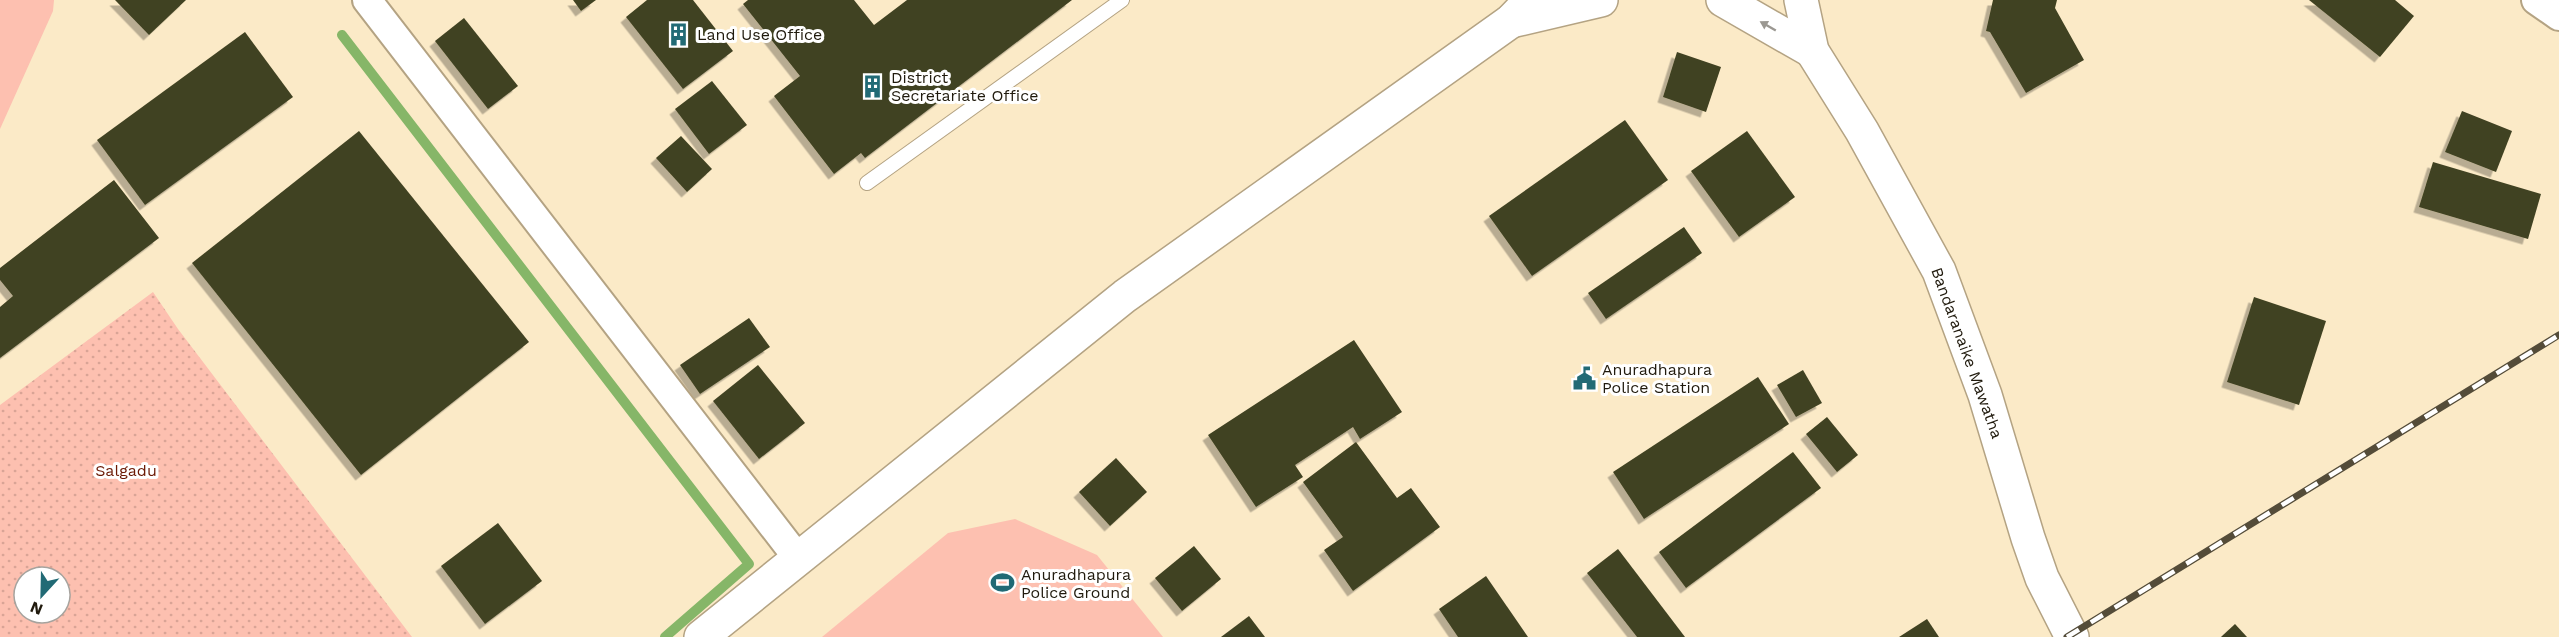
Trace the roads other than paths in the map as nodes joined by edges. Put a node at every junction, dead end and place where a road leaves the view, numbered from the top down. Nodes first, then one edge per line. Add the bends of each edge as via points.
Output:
1 (368, 0) edge
2 (1122, 0) edge
3 (1601, 0) edge
4 (1723, 0) edge
5 (1801, 0) edge
6 (2536, 0) edge
7 (1521, 10) edge
8 (2559, 16) edge
9 (1812, 51) junction
10 (867, 183) dead end
11 (797, 557) junction
12 (701, 637) edge
13 (2072, 637) edge

1 - 11 street
2 - 10 lane
3 - 7 main road
9 -> 4 main road, Bandaranaike Mawatha
5 - 9 main road, Bandaranaike Mawatha
6 - 8 street
7 - 11 main road via 1125,296
9 - 13 main road, Bandaranaike Mawatha via 1868,142 1939,271 1985,395 2042,578
11 - 12 main road

